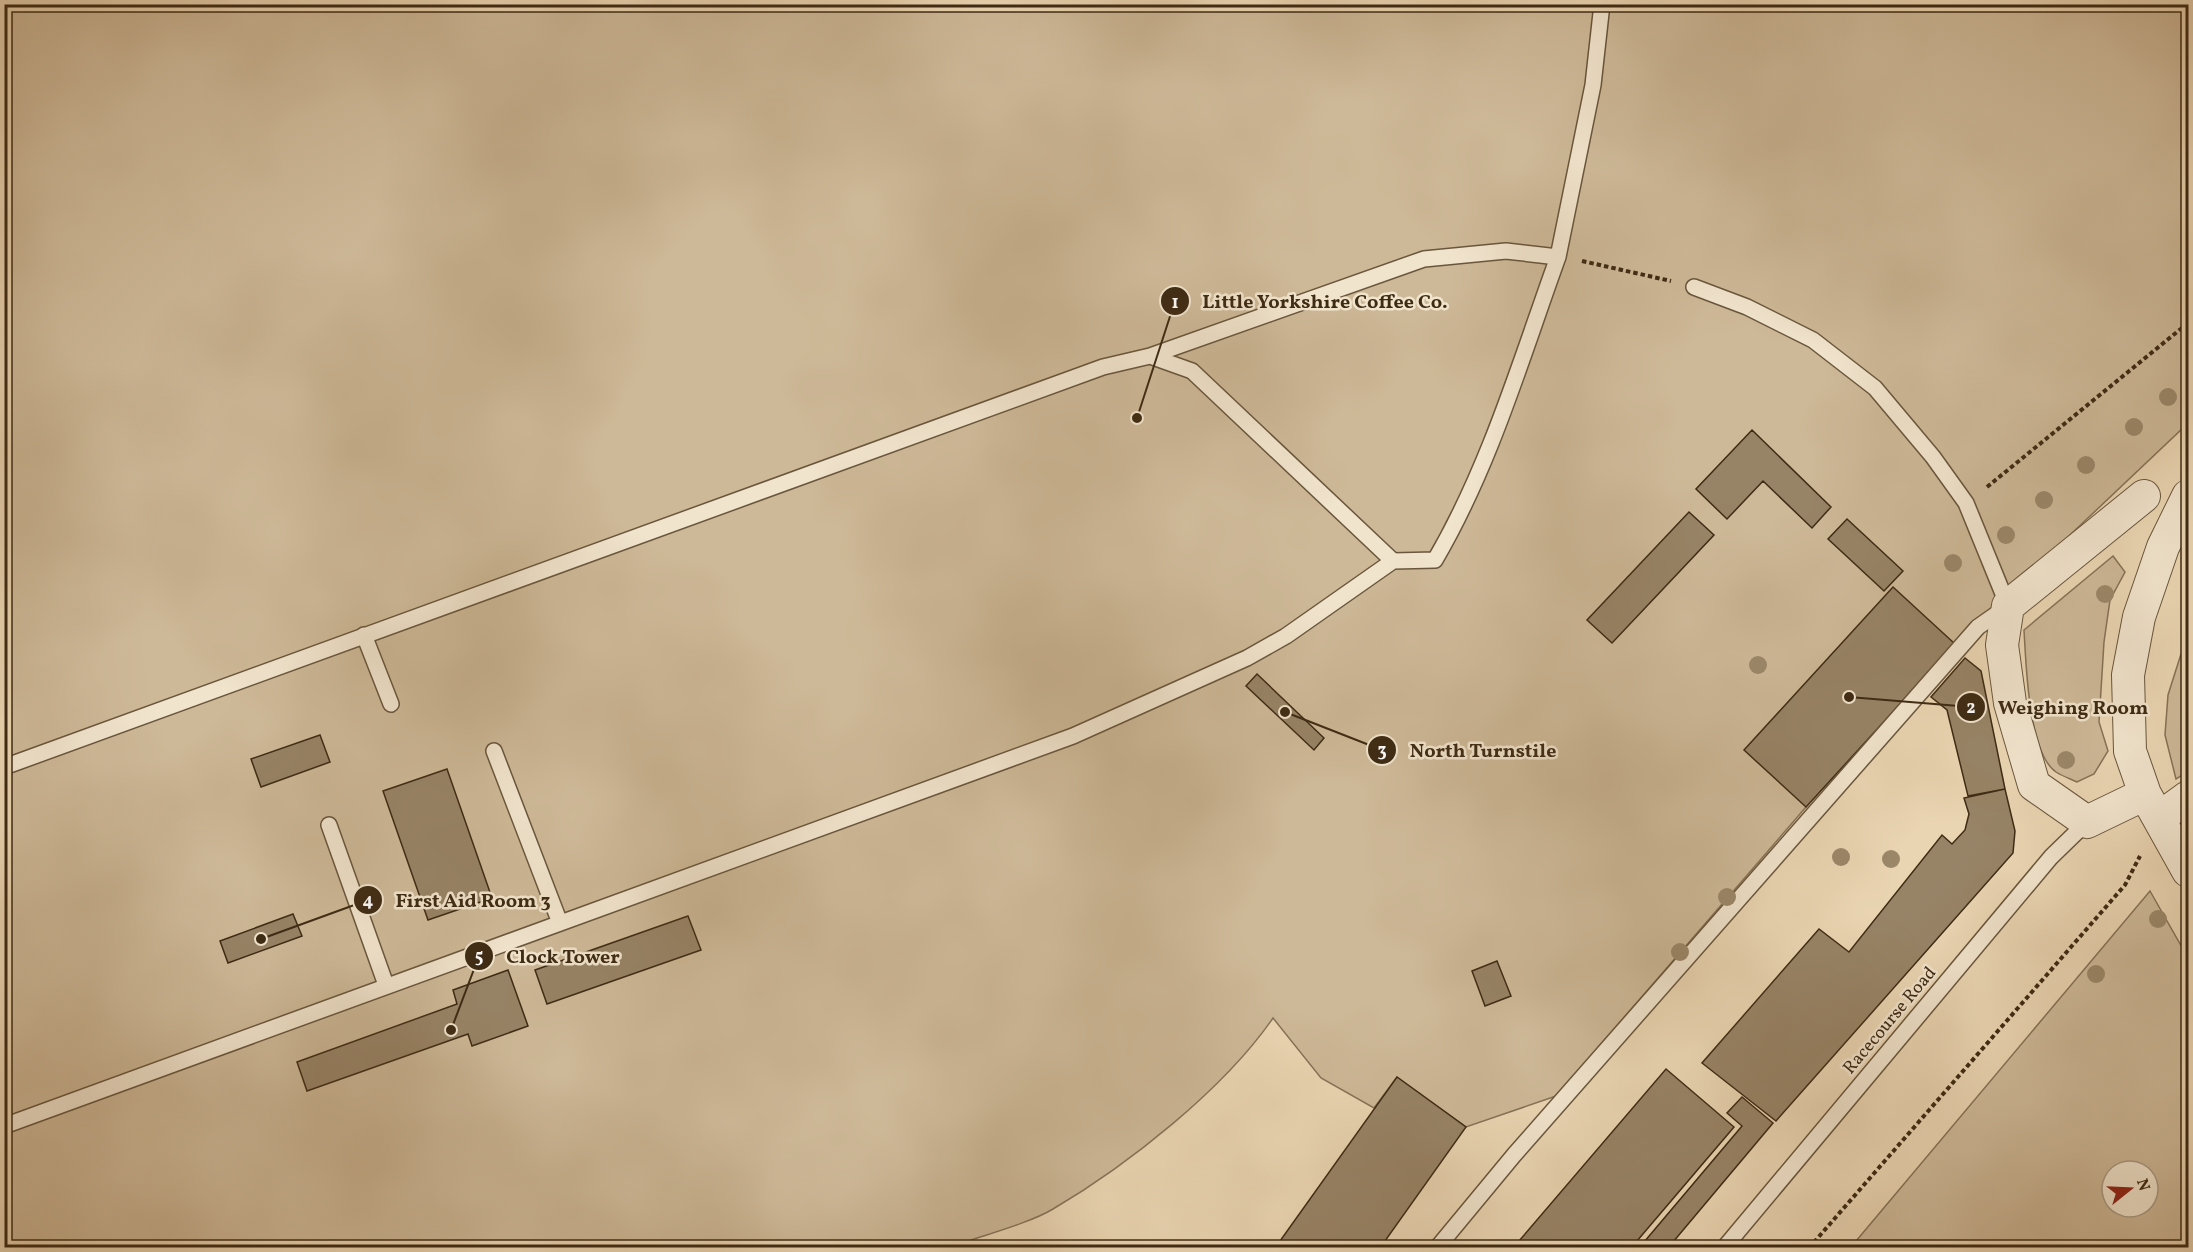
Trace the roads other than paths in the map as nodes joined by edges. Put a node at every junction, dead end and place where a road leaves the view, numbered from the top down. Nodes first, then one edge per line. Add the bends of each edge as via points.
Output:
1 (1602, 4) edge
2 (1558, 257) junction
3 (1694, 287) road end
4 (1150, 356) junction
5 (2144, 496) dead end
6 (2188, 496) edge
7 (1393, 561) junction
8 (2008, 606) junction
9 (364, 635) junction
10 (391, 704) dead end
11 (494, 751) dead end
12 (4, 767) edge
13 (2188, 797) edge
14 (2152, 806) junction
15 (2087, 822) junction
16 (328, 825) dead end
17 (2188, 871) edge
18 (560, 923) junction
19 (386, 985) junction
20 (4, 1126) edge
21 (1437, 1248) edge
22 (1724, 1248) edge

1 - 2 lane via 1593,85
2 - 4 lane via 1506,251 1424,259
2 - 7 lane via 1459,519 1435,560
3 - 8 lane via 1747,307 1813,340 1866,381 1933,457 1966,503
4 - 7 lane via 1192,371
4 - 9 lane via 1103,367
5 - 8 street
6 - 14 street via 2163,547 2139,617 2128,675 2130,751
7 - 18 lane via 1286,636 1247,658 1073,736
8 - 15 street via 2002,645 2010,703 2034,785
8 - 21 lane via 1972,634 1514,1155
9 - 10 lane
9 - 12 lane
11 - 18 lane
13 - 14 street
14 - 15 street
14 - 17 street
15 - 22 lane, Racecourse Road via 2051,857
16 - 19 lane
18 - 19 lane
19 - 20 lane

